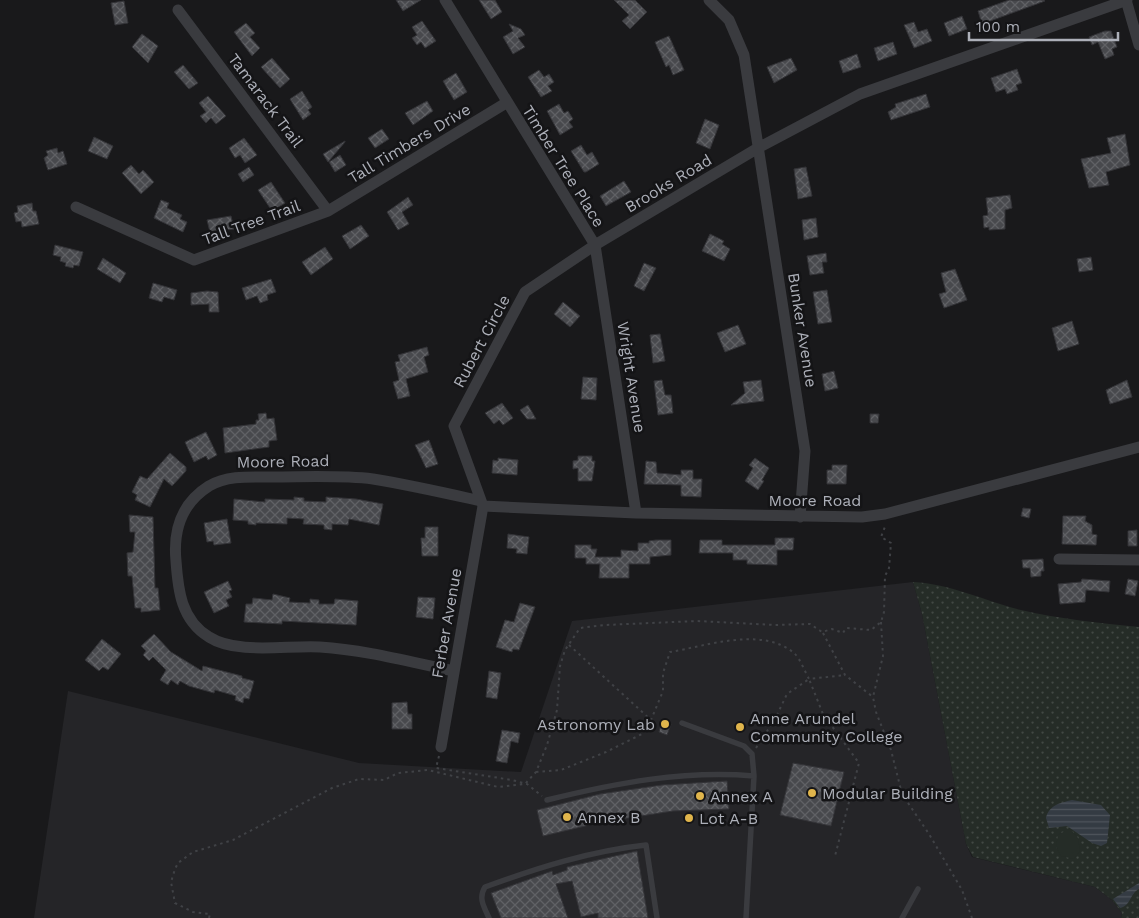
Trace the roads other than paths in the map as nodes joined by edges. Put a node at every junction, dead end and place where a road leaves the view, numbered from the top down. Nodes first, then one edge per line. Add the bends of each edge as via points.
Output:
1 (445, 0) edge
2 (709, 0) edge
3 (1127, 0) edge
4 (178, 10) dead end
5 (1139, 45) edge
6 (506, 103) junction
7 (758, 148) junction
8 (76, 207) dead end
9 (328, 211) junction
10 (595, 245) junction
11 (1139, 447) edge
12 (482, 503) junction
13 (636, 513) junction
14 (800, 517) junction
15 (1058, 559) dead end
16 (1139, 560) edge
17 (454, 671) junction
18 (682, 723) dead end
19 (441, 747) road end
20 (754, 776) junction
21 (547, 800) road end
22 (918, 888) dead end
23 (489, 918) edge
24 (657, 918) edge
25 (746, 918) edge
26 (902, 918) edge

1 - 6 street, Timber Tree Place
2 - 7 street, Bunker Avenue via 729,20 744,55
3 - 5 street
3 - 7 street, Brooks Road via 860,94
4 - 9 street, Tamarack Trail
6 - 9 street, Tall Timbers Drive
6 - 10 street, Timber Tree Place
7 - 10 street, Brooks Road
7 - 14 street, Bunker Avenue via 805,451
8 - 9 street, Tall Tree Trail via 194,260
10 - 12 street, Rubert Circle via 525,292 454,426
10 - 13 street, Wright Avenue
11 - 14 street, Moore Road via 885,514
12 - 13 street, Moore Road
12 - 17 street, Ferber Avenue
12 - 17 street, Moore Road via 372,479 334,476 234,478 210,486 190,503 181,516 175,539 182,607 208,637 233,646 320,647 366,653
13 - 14 street, Moore Road
15 - 16 street
17 - 19 street, Ferber Avenue
18 - 20 lane via 744,746 752,754
20 - 21 lane via 679,774 610,784
20 - 25 lane
22 - 26 lane
23 - 24 lane via 481,893 485,886 547,865 646,845

